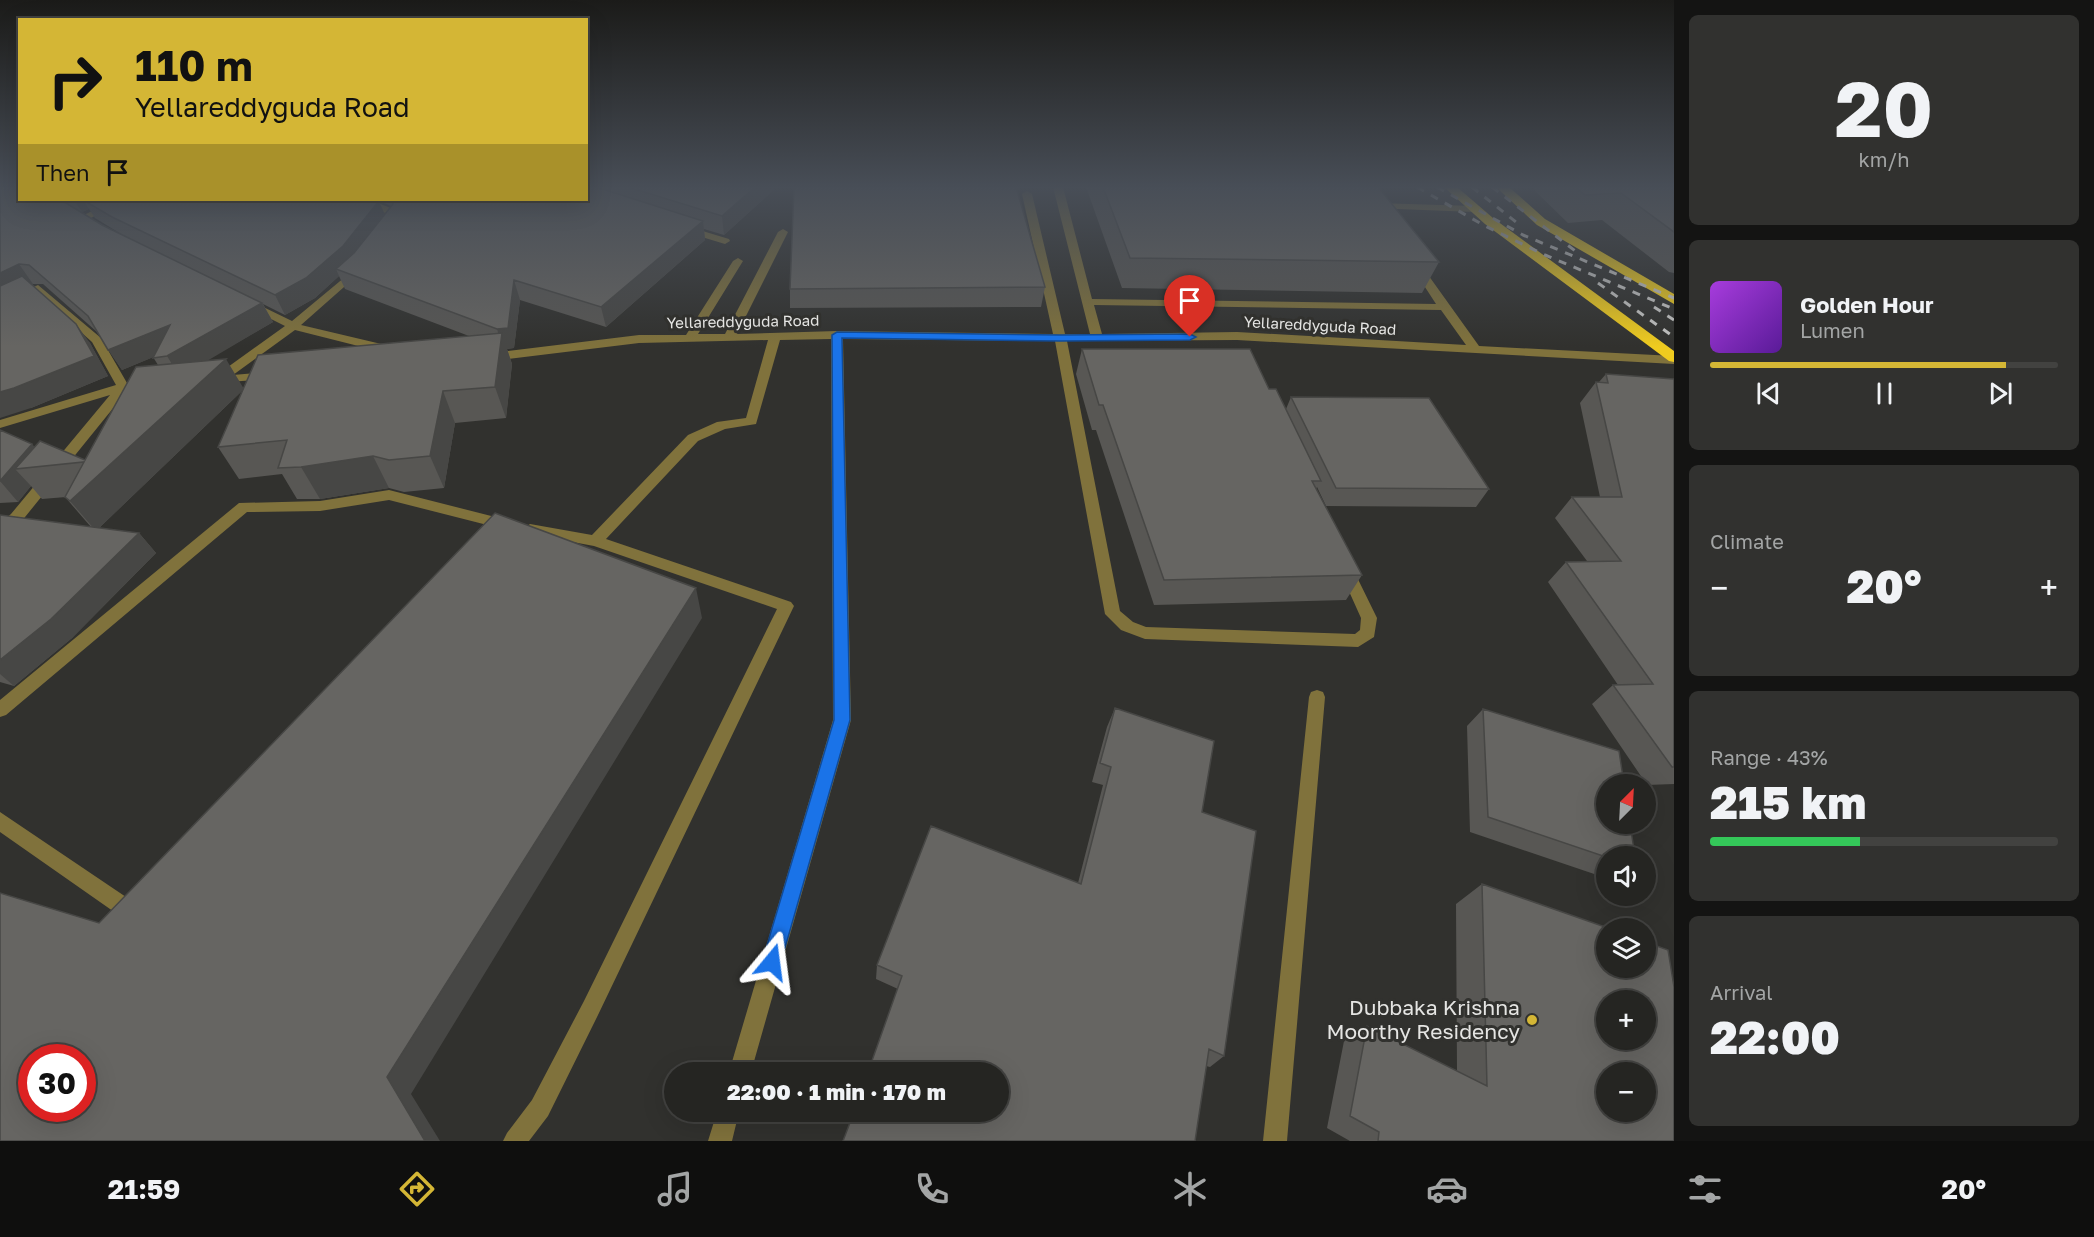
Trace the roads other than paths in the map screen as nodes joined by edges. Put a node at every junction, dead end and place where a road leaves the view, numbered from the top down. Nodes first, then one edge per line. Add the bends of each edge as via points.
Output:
1 (779, 240) edge
2 (1038, 240) edge
3 (1072, 240) edge
4 (1516, 240) edge
5 (1572, 240) edge
6 (367, 259) edge
7 (738, 261) dead end
8 (1413, 261) edge
9 (242, 300) edge
10 (1674, 300) edge
11 (1088, 302) junction
12 (0, 307) edge
13 (1444, 307) junction
14 (293, 326) junction
15 (837, 335) junction
16 (775, 337) junction
17 (690, 338) junction
18 (729, 338) junction
19 (1060, 338) junction
20 (1097, 338) junction
21 (1475, 349) junction
22 (408, 354) edge
23 (477, 359) edge
24 (1674, 359) edge
25 (277, 376) edge
26 (159, 385) edge
27 (123, 387) junction
28 (0, 424) edge
29 (493, 523) junction
30 (0, 531) edge
31 (477, 540) edge
32 (596, 541) junction
33 (1340, 555) edge
34 (1317, 697) dead end
35 (0, 710) edge
36 (0, 821) edge
37 (143, 892) edge
38 (743, 1062) edge
39 (725, 1122) edge
40 (515, 1141) edge
41 (720, 1141) edge
42 (1275, 1141) edge

1 - 18 street
2 - 19 street
3 - 11 street
4 - 24 highway
5 - 10 highway
6 - 14 street
7 - 17 street
8 - 13 street
9 - 14 street
11 - 13 street
11 - 20 street
12 - 27 street via 38,288 97,340
13 - 21 street
14 - 22 street
14 - 25 street via 212,381
15 - 16 street, Yellareddyguda Road
15 - 19 street, Yellareddyguda Road
15 - 38 street via 842,720
16 - 18 street, Yellareddyguda Road
16 - 32 street via 752,421 722,425 693,438
17 - 18 street, Yellareddyguda Road
17 - 23 street, Yellareddyguda Road via 639,339
19 - 20 street, Yellareddyguda Road
19 - 33 street via 1113,614 1127,626 1145,633 1358,641 1368,633 1369,618
20 - 21 street, Yellareddyguda Road
21 - 24 street, Yellareddyguda Road
26 - 27 street
27 - 28 street
27 - 30 street via 16,518
29 - 31 street
29 - 32 street
29 - 35 street via 389,495 320,506 244,507
32 - 40 street via 786,606 591,1008 540,1108
34 - 42 street
36 - 37 street via 127,909
39 - 41 street

